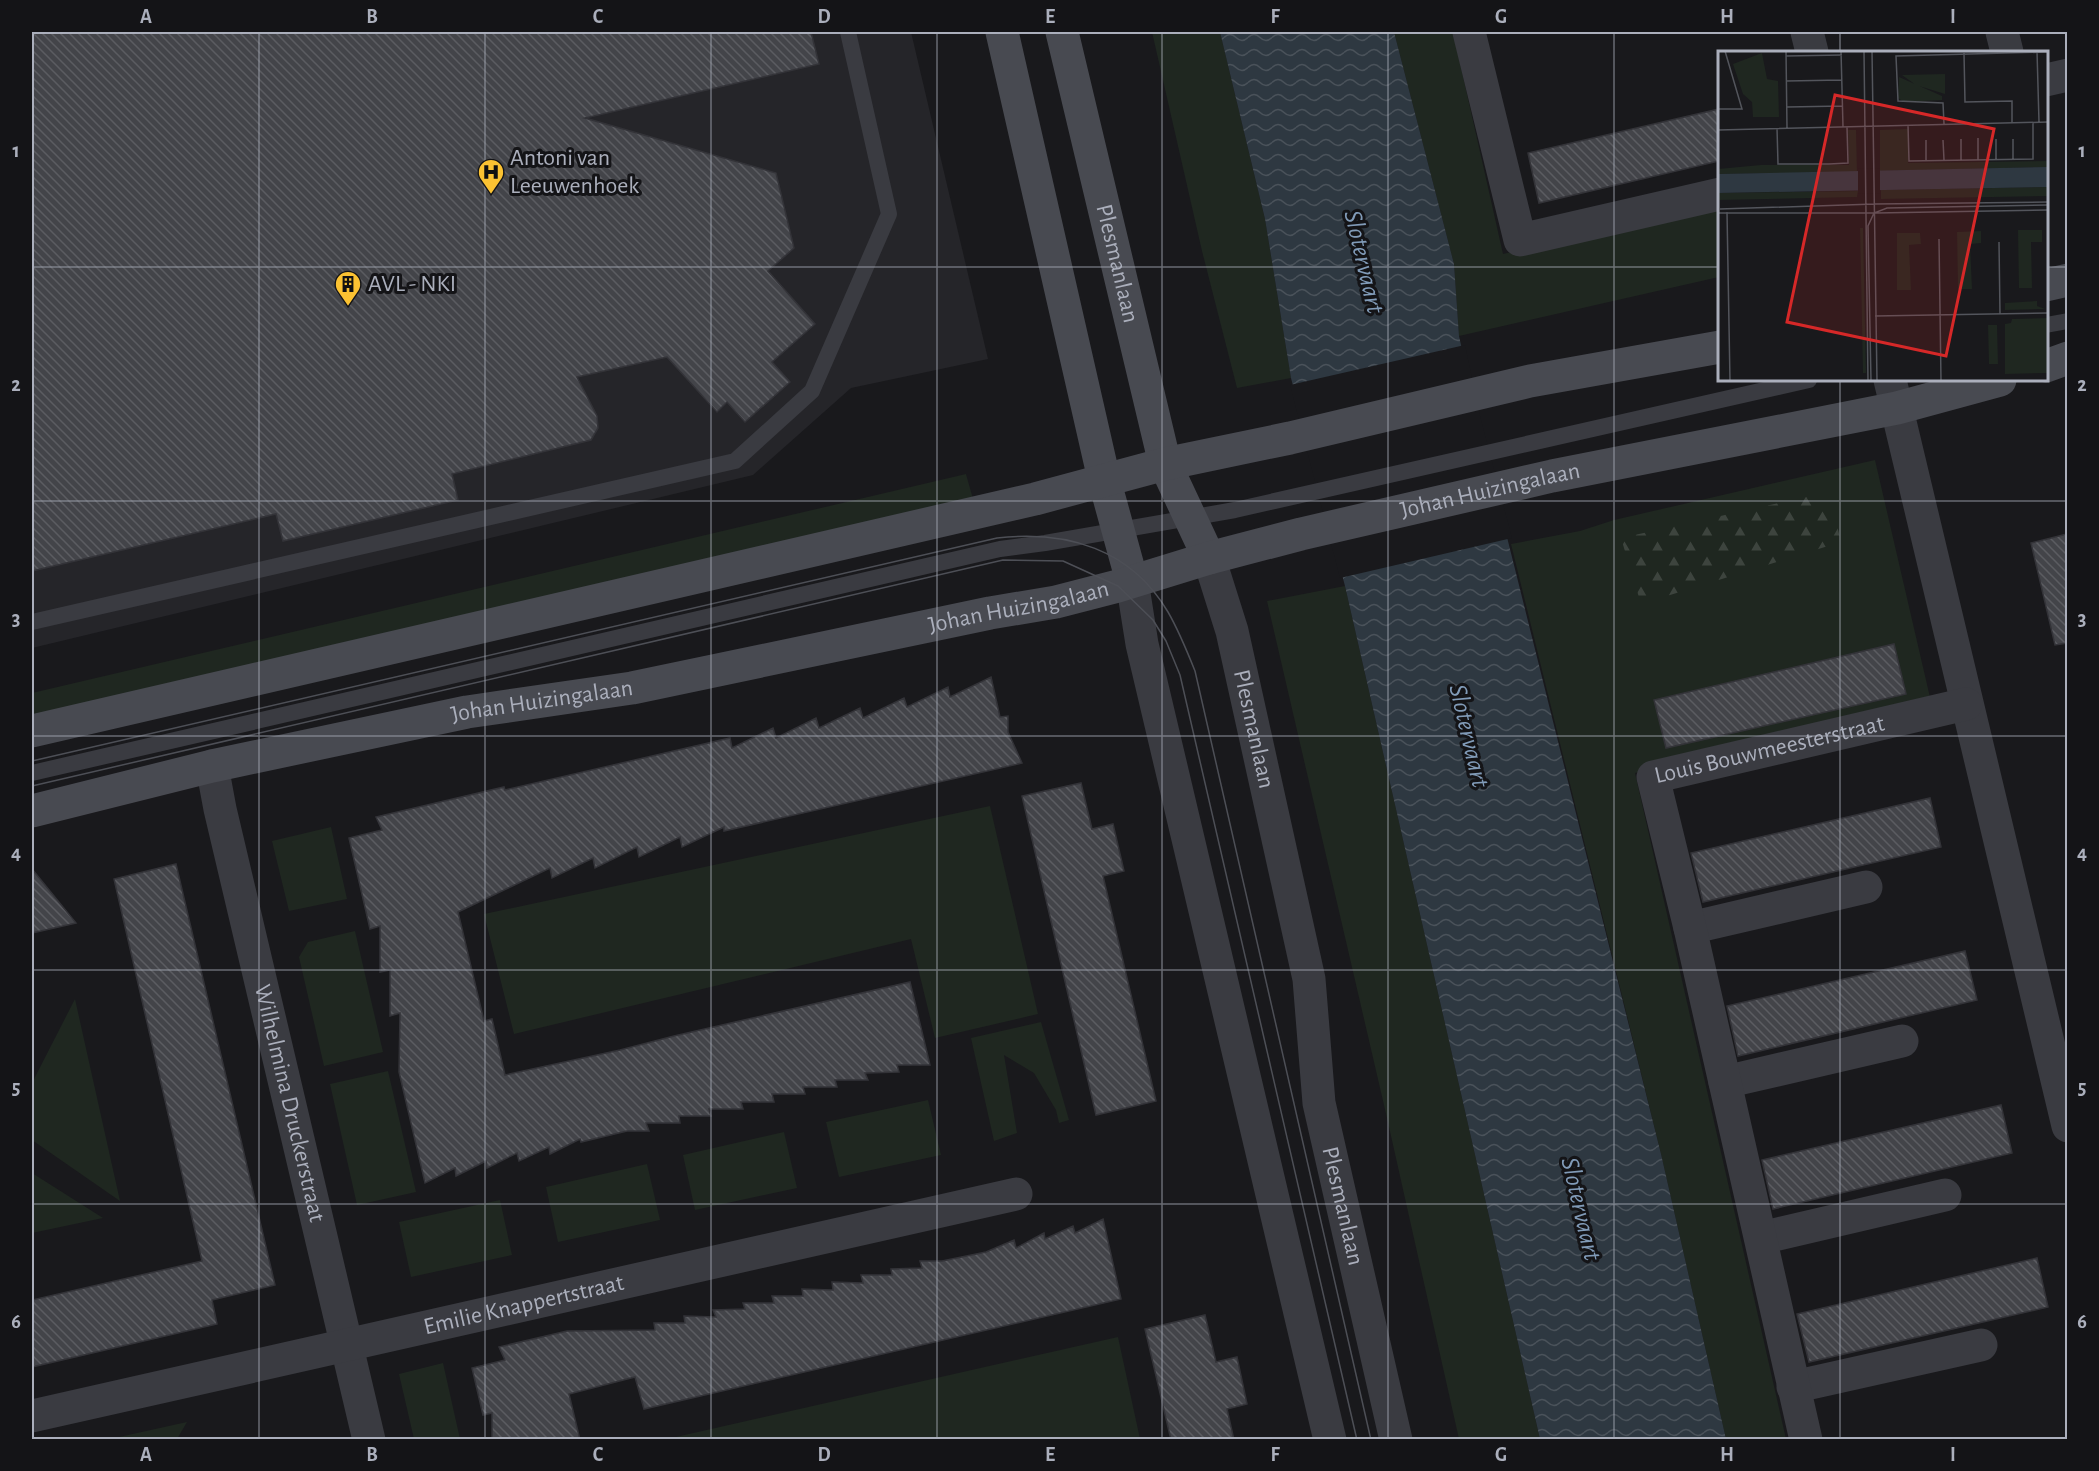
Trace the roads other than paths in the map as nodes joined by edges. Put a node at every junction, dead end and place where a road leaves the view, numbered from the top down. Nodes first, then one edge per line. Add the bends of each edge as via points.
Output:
1 (848, 32) edge
2 (1002, 32) edge
3 (1062, 32) edge
4 (1468, 32) edge
5 (1807, 32) edge
6 (2002, 32) edge
7 (1812, 51) edge
8 (2007, 51) edge
9 (2067, 75) edge
10 (2048, 80) edge
11 (1718, 194) edge
12 (2067, 280) edge
13 (2048, 285) edge
14 (2067, 321) edge
15 (2048, 325) edge
16 (1718, 347) edge
17 (2067, 358) edge
18 (2048, 365) edge
19 (1804, 381) edge
20 (1992, 381) edge
21 (1894, 394) edge
22 (1165, 464) junction
23 (1104, 479) junction
24 (1190, 519) junction
25 (1119, 530) junction
26 (1209, 558) junction
27 (1132, 581) junction
28 (32, 622) edge
29 (1966, 704) junction
30 (32, 731) edge
31 (212, 766) junction
32 (32, 773) edge
33 (32, 811) edge
34 (1866, 887) dead end
35 (1690, 928) junction
36 (2055, 1019) edge
37 (1902, 1041) dead end
38 (1725, 1082) junction
39 (2067, 1126) edge
40 (1016, 1194) dead end
41 (1945, 1195) dead end
42 (1761, 1238) junction
43 (347, 1344) junction
44 (1981, 1345) dead end
45 (1793, 1387) junction
46 (32, 1416) edge
47 (369, 1440) edge
48 (1330, 1440) edge
49 (1396, 1440) edge
50 (1806, 1440) edge

1 - 28 lane via 889,214 812,391 735,460
2 - 23 main road
3 - 22 main road, Plesmanlaan
4 - 11 street via 1520,240
5 - 7 street
6 - 8 street
9 - 10 street
12 - 13 main road
14 - 15 lane
16 - 22 main road via 1530,381
17 - 18 main road
19 - 24 lane, Johan Huizingalaan
20 - 21 main road, Johan Huizingalaan
21 - 26 main road, Johan Huizingalaan
21 - 29 street
22 - 23 main road
22 - 24 main road, Plesmanlaan
23 - 25 main road
23 - 30 main road via 1024,501
24 - 25 lane, Johan Huizingalaan
24 - 26 main road, Plesmanlaan
25 - 27 main road
25 - 32 lane, Johan Huizingalaan via 1000,549
26 - 27 main road, Johan Huizingalaan
26 - 49 street, Plesmanlaan via 1232,631 1309,979 1319,1103
27 - 31 main road, Johan Huizingalaan via 1056,602 632,688 467,712
27 - 48 street via 1142,644
29 - 35 street, Louis Bouwmeesterstraat via 1653,777
29 - 36 street
31 - 33 main road, Johan Huizingalaan
31 - 43 street, Wilhelmina Druckerstraat
34 - 35 street
35 - 38 street, Louis Bouwmeesterstraat
36 - 39 street
37 - 38 street
38 - 42 street, Louis Bouwmeesterstraat
40 - 43 street, Emilie Knappertstraat
41 - 42 street
42 - 45 street, Louis Bouwmeesterstraat
43 - 46 street, Emilie Knappertstraat
43 - 47 street, Wilhelmina Druckerstraat
44 - 45 street
45 - 50 street, Louis Bouwmeesterstraat

